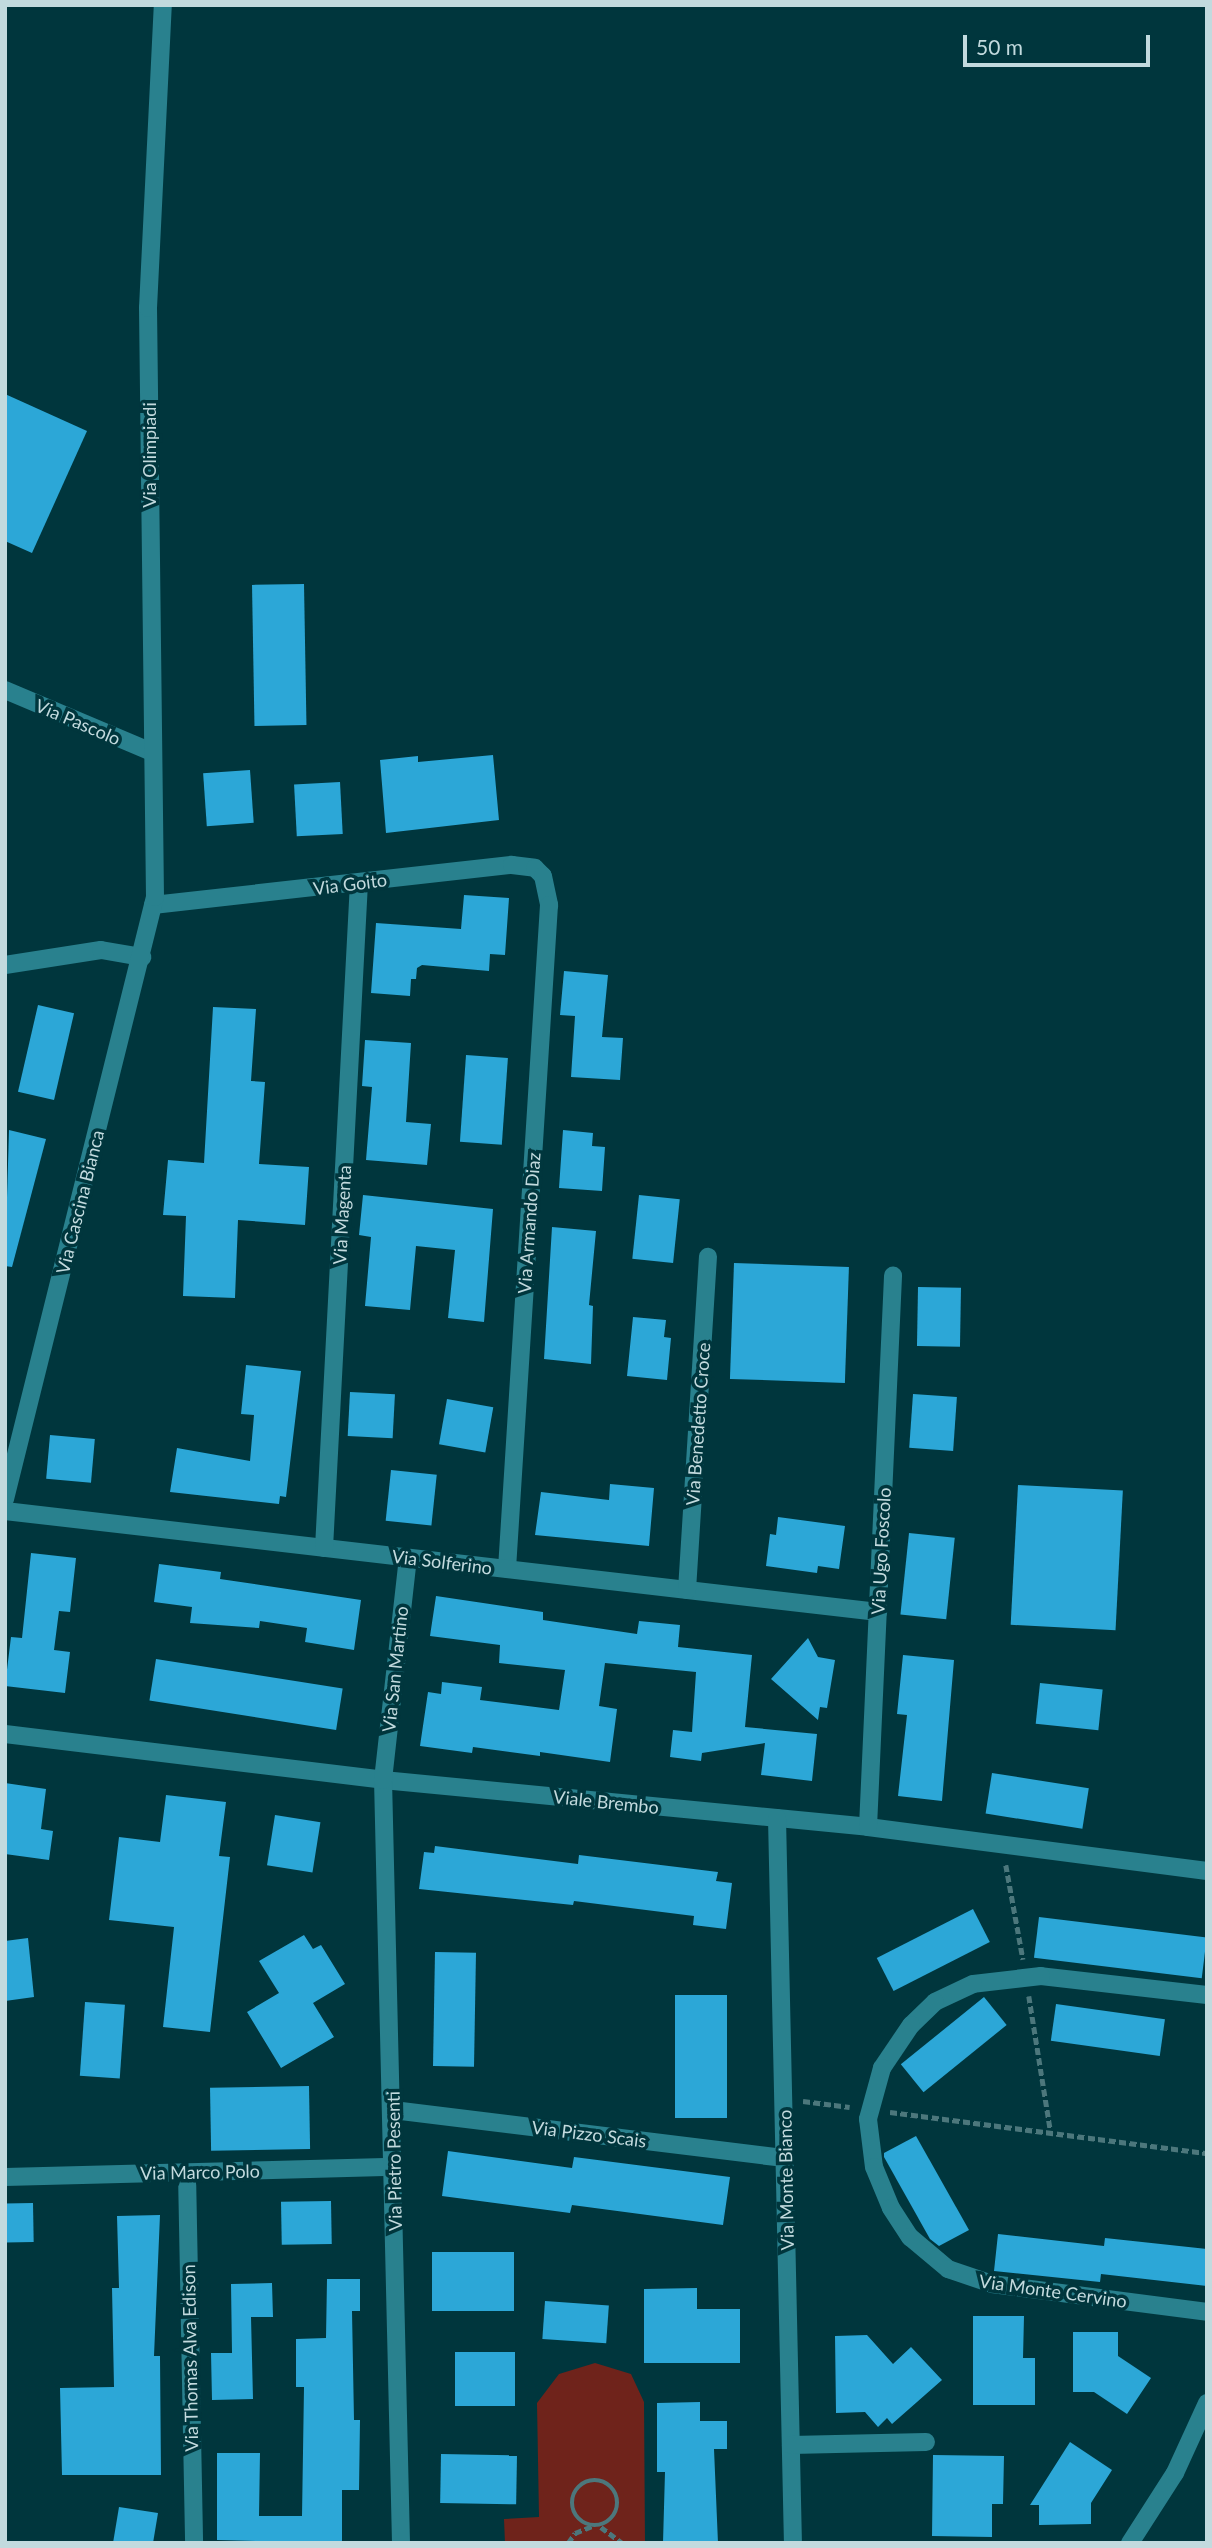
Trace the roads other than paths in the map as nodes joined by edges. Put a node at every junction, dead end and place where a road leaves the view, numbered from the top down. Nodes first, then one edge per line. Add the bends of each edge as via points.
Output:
1 (163, 5) edge
2 (5, 690) edge
3 (152, 752) junction
4 (543, 876) joint
5 (359, 883) junction
6 (153, 905) junction
7 (142, 957) junction
8 (5, 964) edge
9 (708, 1258) dead end
10 (893, 1276) dead end
11 (5, 1499) edge
12 (5, 1511) edge
13 (324, 1548) junction
14 (408, 1558) junction
15 (507, 1569) junction
16 (687, 1591) junction
17 (878, 1612) junction
18 (5, 1734) edge
19 (383, 1780) junction
20 (777, 1818) junction
21 (868, 1827) junction
22 (1207, 1871) edge
23 (1207, 1995) edge
24 (393, 2110) junction
25 (785, 2158) junction
26 (394, 2167) junction
27 (187, 2173) junction
28 (5, 2177) edge
29 (1207, 2312) edge
30 (1207, 2403) edge
31 (926, 2442) dead end
32 (791, 2445) junction
33 (194, 2543) edge
34 (401, 2543) edge
35 (793, 2543) edge
36 (1130, 2543) edge

1 - 3 street, Via Olimpiadi via 148,308
2 - 3 street, Via Pascolo
3 - 6 street, Via Olimpiadi
4 - 5 street, Via Goito via 535,868 518,864
4 - 15 street, Via Armando Diaz via 549,905
5 - 6 street, Via Goito
5 - 13 street, Via Magenta
6 - 7 street, Via Cascina Bianca
7 - 8 street via 101,950
7 - 11 street, Via Cascina Bianca
9 - 16 street, Via Benedetto Croce
10 - 17 street, Via Ugo Foscolo
12 - 13 street, Via Solferino
13 - 14 street, Via Solferino
14 - 15 street, Via Solferino
14 - 19 street, Via San Martino
15 - 16 street, Via Solferino
16 - 17 street, Via Solferino
17 - 21 street, Via Ugo Foscolo
18 - 19 street, Viale Brembo
19 - 20 street, Viale Brembo
19 - 24 street, Via Pietro Pesenti
20 - 21 street, Viale Brembo
20 - 25 street, Via Monte Bianco
21 - 22 street, Viale Brembo
23 - 29 street, Via Monte Cervino via 1041,1976 973,1984 935,2003 911,2025 881,2068 868,2119 874,2167 891,2208 910,2237 948,2269 992,2284
24 - 25 street, Via Pizzo Scais
24 - 26 street, Via Pietro Pesenti
25 - 32 street, Via Monte Bianco
26 - 27 street, Via Marco Polo
26 - 34 street, Via Pietro Pesenti
27 - 28 street, Via Marco Polo
27 - 33 street, Via Thomas Alva Edison
30 - 36 street via 1175,2473
31 - 32 street
32 - 35 street, Via Monte Bianco

